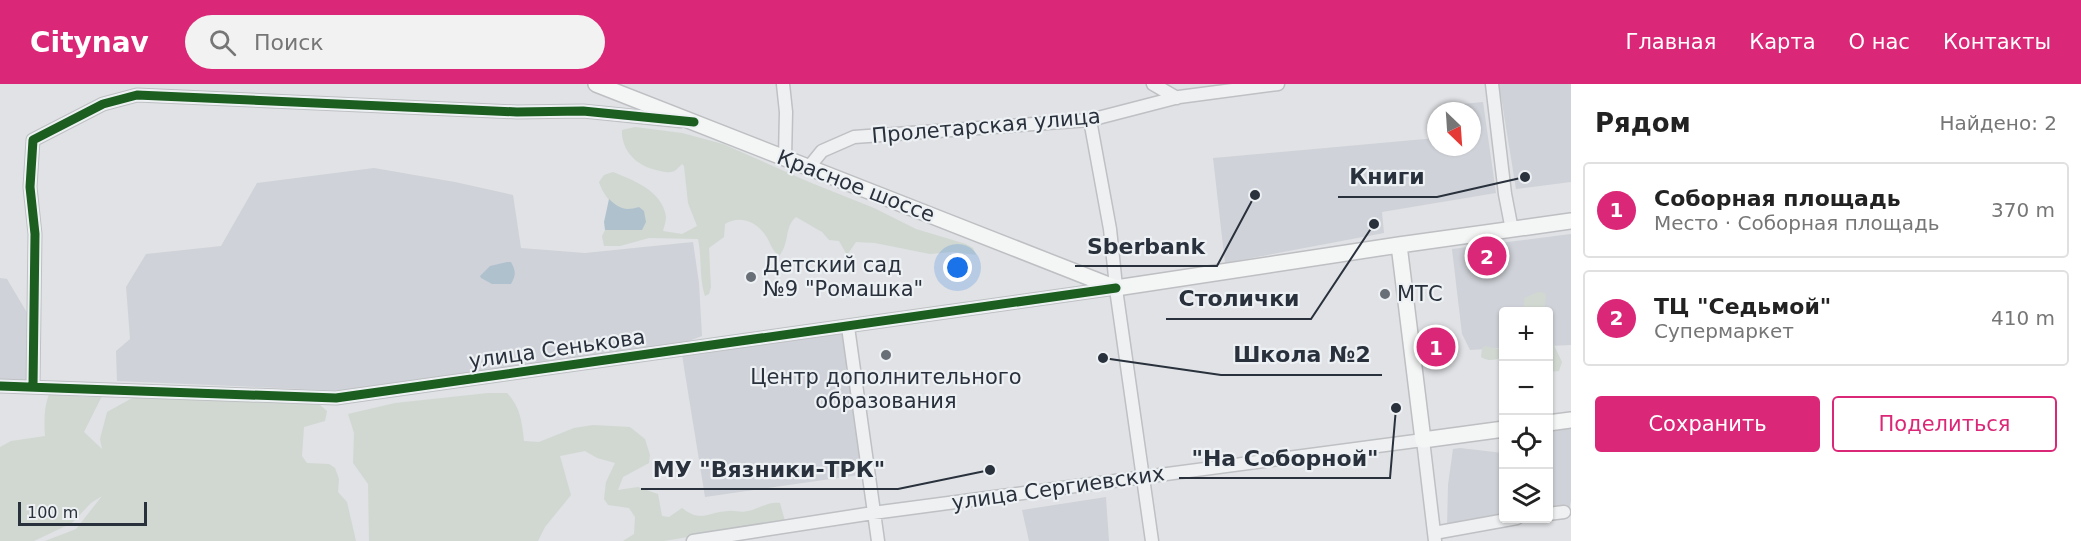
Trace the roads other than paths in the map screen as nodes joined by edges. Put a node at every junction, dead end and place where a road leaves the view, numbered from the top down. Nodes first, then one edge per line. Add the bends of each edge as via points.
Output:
1 (596, 84) edge
2 (783, 84) edge
3 (1153, 84) edge
4 (1278, 84) edge
5 (1492, 84) edge
6 (1177, 98) junction
7 (1090, 120) junction
8 (694, 122) junction
9 (784, 158) junction
10 (809, 167) junction
11 (1571, 221) edge
12 (1512, 230) junction
13 (1399, 245) junction
14 (1079, 273) junction
15 (1116, 288) junction
16 (1073, 294) junction
17 (848, 327) junction
18 (0, 386) edge
19 (33, 386) junction
20 (1571, 420) edge
21 (1553, 422) edge
22 (1499, 430) edge
23 (1422, 440) junction
24 (1142, 477) junction
25 (1564, 512) dead end
26 (873, 513) junction
27 (1553, 513) edge
28 (1499, 523) edge
29 (1435, 537) edge
30 (693, 541) edge
31 (878, 541) edge
32 (1152, 541) edge

1 - 8 main road, Красное шоссе
2 - 9 street
3 - 6 street
4 - 6 street, Пролетарская улица
5 - 12 street
6 - 7 street, Пролетарская улица
7 - 10 street, Пролетарская улица via 854,137 822,151
7 - 15 street via 1110,229
8 - 9 main road, Красное шоссе
8 - 19 street via 583,111 517,112 137,95 103,104 33,140
9 - 10 main road, Красное шоссе
10 - 14 main road, Красное шоссе
11 - 12 main road
12 - 13 main road
13 - 15 main road
13 - 23 main road
14 - 15 main road, Красное шоссе
14 - 16 street
15 - 16 street, улица Сенькова
15 - 24 street
16 - 17 street, улица Сенькова
17 - 19 street, улица Сенькова via 336,398
17 - 26 street
18 - 19 street, улица Сенькова
20 - 21 main road
22 - 23 main road
23 - 24 street, улица Сергиевских
23 - 29 street
24 - 26 street, улица Сергиевских
24 - 32 street
25 - 27 street
26 - 30 street, улица Сергиевских
26 - 31 street
28 - 29 street

